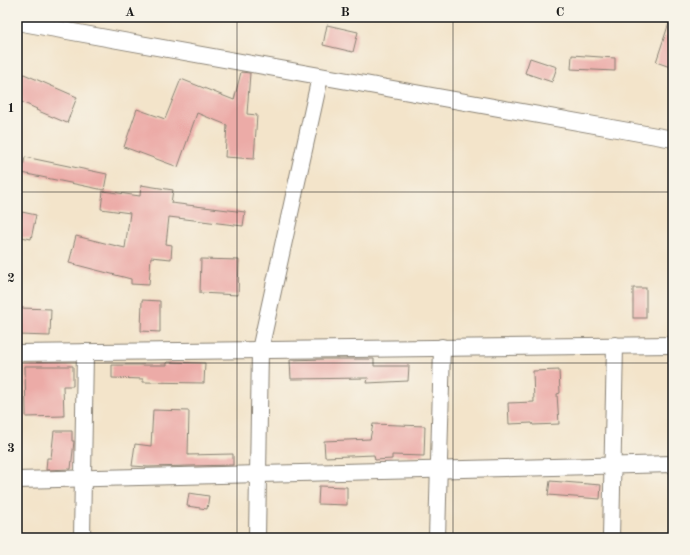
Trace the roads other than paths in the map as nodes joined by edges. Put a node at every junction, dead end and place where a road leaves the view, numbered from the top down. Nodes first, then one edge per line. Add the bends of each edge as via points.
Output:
1 (17, 22) edge
2 (320, 77) junction
3 (673, 139) edge
4 (614, 345) junction
5 (673, 345) edge
6 (442, 347) junction
7 (260, 350) junction
8 (85, 352) junction
9 (17, 353) edge
10 (673, 464) edge
11 (612, 466) junction
12 (439, 470) junction
13 (258, 474) junction
14 (83, 479) junction
15 (17, 480) edge
16 (82, 538) edge
17 (256, 538) edge
18 (437, 538) edge
19 (611, 538) edge

1 - 2 street
2 - 3 street
2 - 7 street
4 - 5 street
4 - 6 street
4 - 11 street
6 - 7 street
6 - 12 street
7 - 8 street
7 - 13 street
8 - 9 street
8 - 14 street
10 - 11 street
11 - 12 street
11 - 19 street
12 - 13 street
12 - 18 street
13 - 14 street
13 - 17 street
14 - 15 street
14 - 16 street

